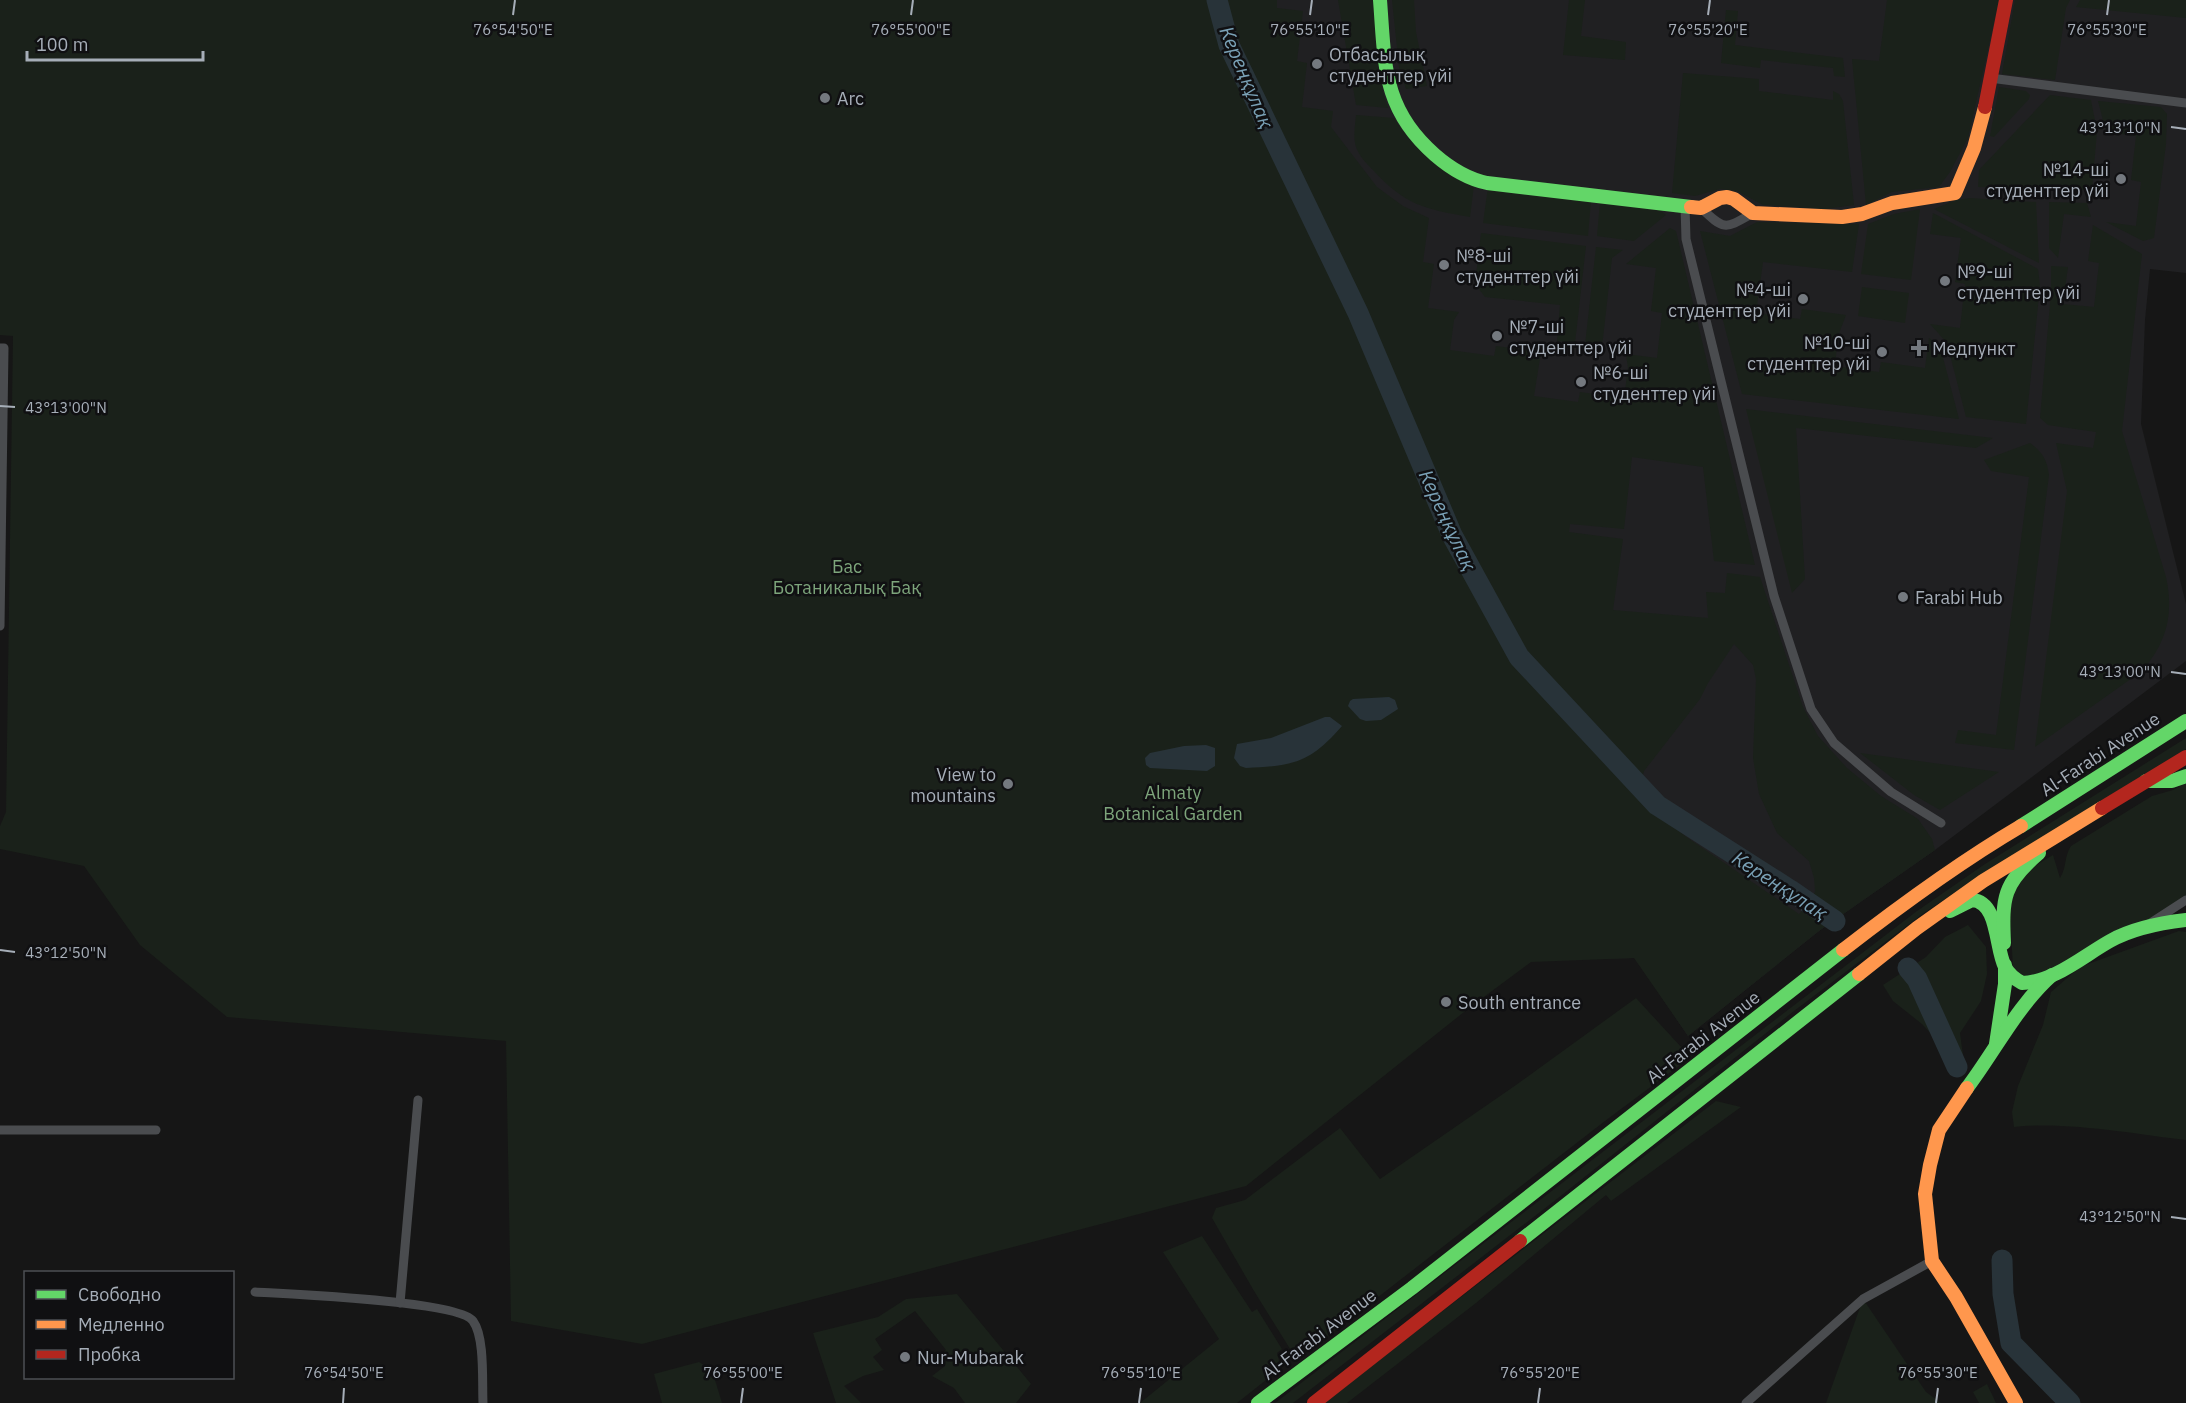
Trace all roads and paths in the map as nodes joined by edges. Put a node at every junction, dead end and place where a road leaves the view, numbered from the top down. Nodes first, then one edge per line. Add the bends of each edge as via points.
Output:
1 (1380, 0) edge
2 (2006, 0) edge
3 (1990, 78) junction
4 (2186, 103) edge
5 (1685, 206) junction
6 (1701, 208) junction
7 (1753, 213) junction
8 (0, 348) edge
9 (1, 531) edge
10 (0, 615) edge
11 (0, 626) edge
12 (2183, 722) edge
13 (2186, 757) edge
14 (2186, 776) edge
15 (2146, 781) junction
16 (1941, 823) dead end
17 (2065, 831) junction
18 (2186, 900) edge
19 (2186, 920) edge
20 (2148, 926) junction
21 (1917, 928) junction
22 (2005, 969) junction
23 (2052, 975) junction
24 (2023, 983) junction
25 (2005, 987) junction
26 (1995, 1050) junction
27 (418, 1100) dead end
28 (0, 1130) edge
29 (156, 1130) dead end
30 (1932, 1261) junction
31 (255, 1292) dead end
32 (400, 1303) junction
33 (483, 1403) edge
34 (1258, 1403) edge
35 (1314, 1403) edge
36 (1746, 1403) edge
37 (2016, 1403) edge

1 - 5 main road via 1392,95 1416,137 1443,161 1481,182
2 - 3 main road
3 - 4 street
3 - 7 main road via 1964,177 1955,194 1892,203 1842,217
5 - 6 main road
5 - 16 street via 1686,238 1774,596 1812,709 1834,743 1891,792
6 - 7 main road via 1727,197
6 - 7 street via 1724,226
8 - 9 street via 4,348
9 - 10 street
10 - 11 street
12 - 34 main road, Al-Farabi Avenue via 1969,857 1896,909 1412,1288
13 - 15 main road
14 - 15 main road via 2172,781
15 - 17 main road
17 - 21 main road via 1983,881
17 - 22 main road via 2010,880 2002,910
18 - 20 street
19 - 20 main road
20 - 23 main road via 2101,945
21 - 22 main road via 1976,900 1988,909
21 - 35 main road
22 - 24 main road
22 - 25 main road
23 - 24 main road
23 - 26 main road via 2034,991
24 - 25 main road
25 - 26 main road
26 - 30 main road via 1939,1130 1925,1194
27 - 32 street
28 - 29 street
30 - 36 street via 1863,1299
30 - 37 main road
31 - 32 street
32 - 33 street via 459,1312 473,1320 480,1340

